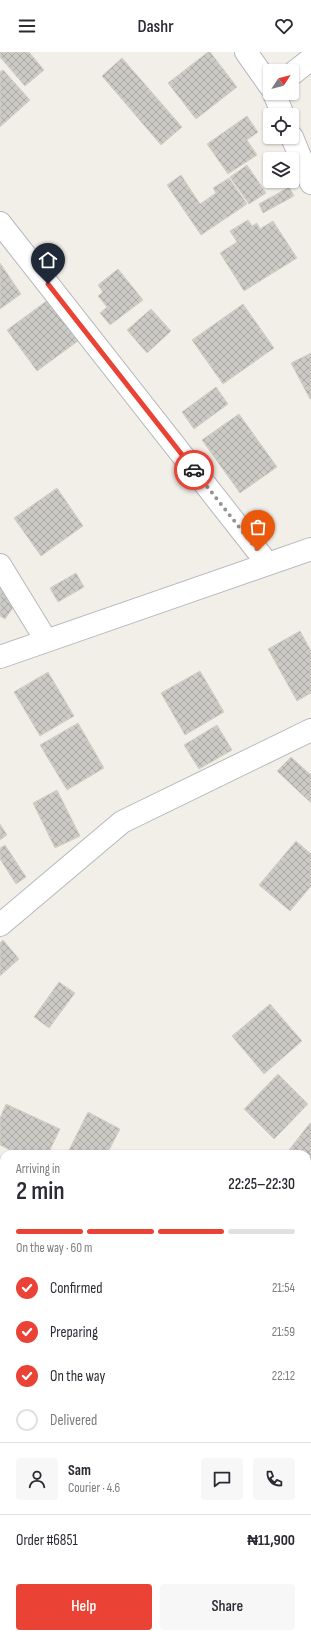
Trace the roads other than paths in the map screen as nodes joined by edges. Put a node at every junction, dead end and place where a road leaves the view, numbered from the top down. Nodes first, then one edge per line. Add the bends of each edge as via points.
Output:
1 (246, 52) edge
2 (311, 59) edge
3 (299, 68) edge
4 (263, 76) edge
5 (295, 144) edge
6 (311, 183) edge
7 (0, 223) edge
8 (311, 549) edge
9 (267, 563) junction
10 (0, 565) edge
11 (46, 640) junction
12 (0, 657) edge
13 (311, 730) edge
14 (0, 925) edge

1 - 4 street
2 - 3 street
5 - 6 street
7 - 9 street
8 - 9 street
9 - 11 street
10 - 11 street
11 - 12 street
13 - 14 street via 122,822

